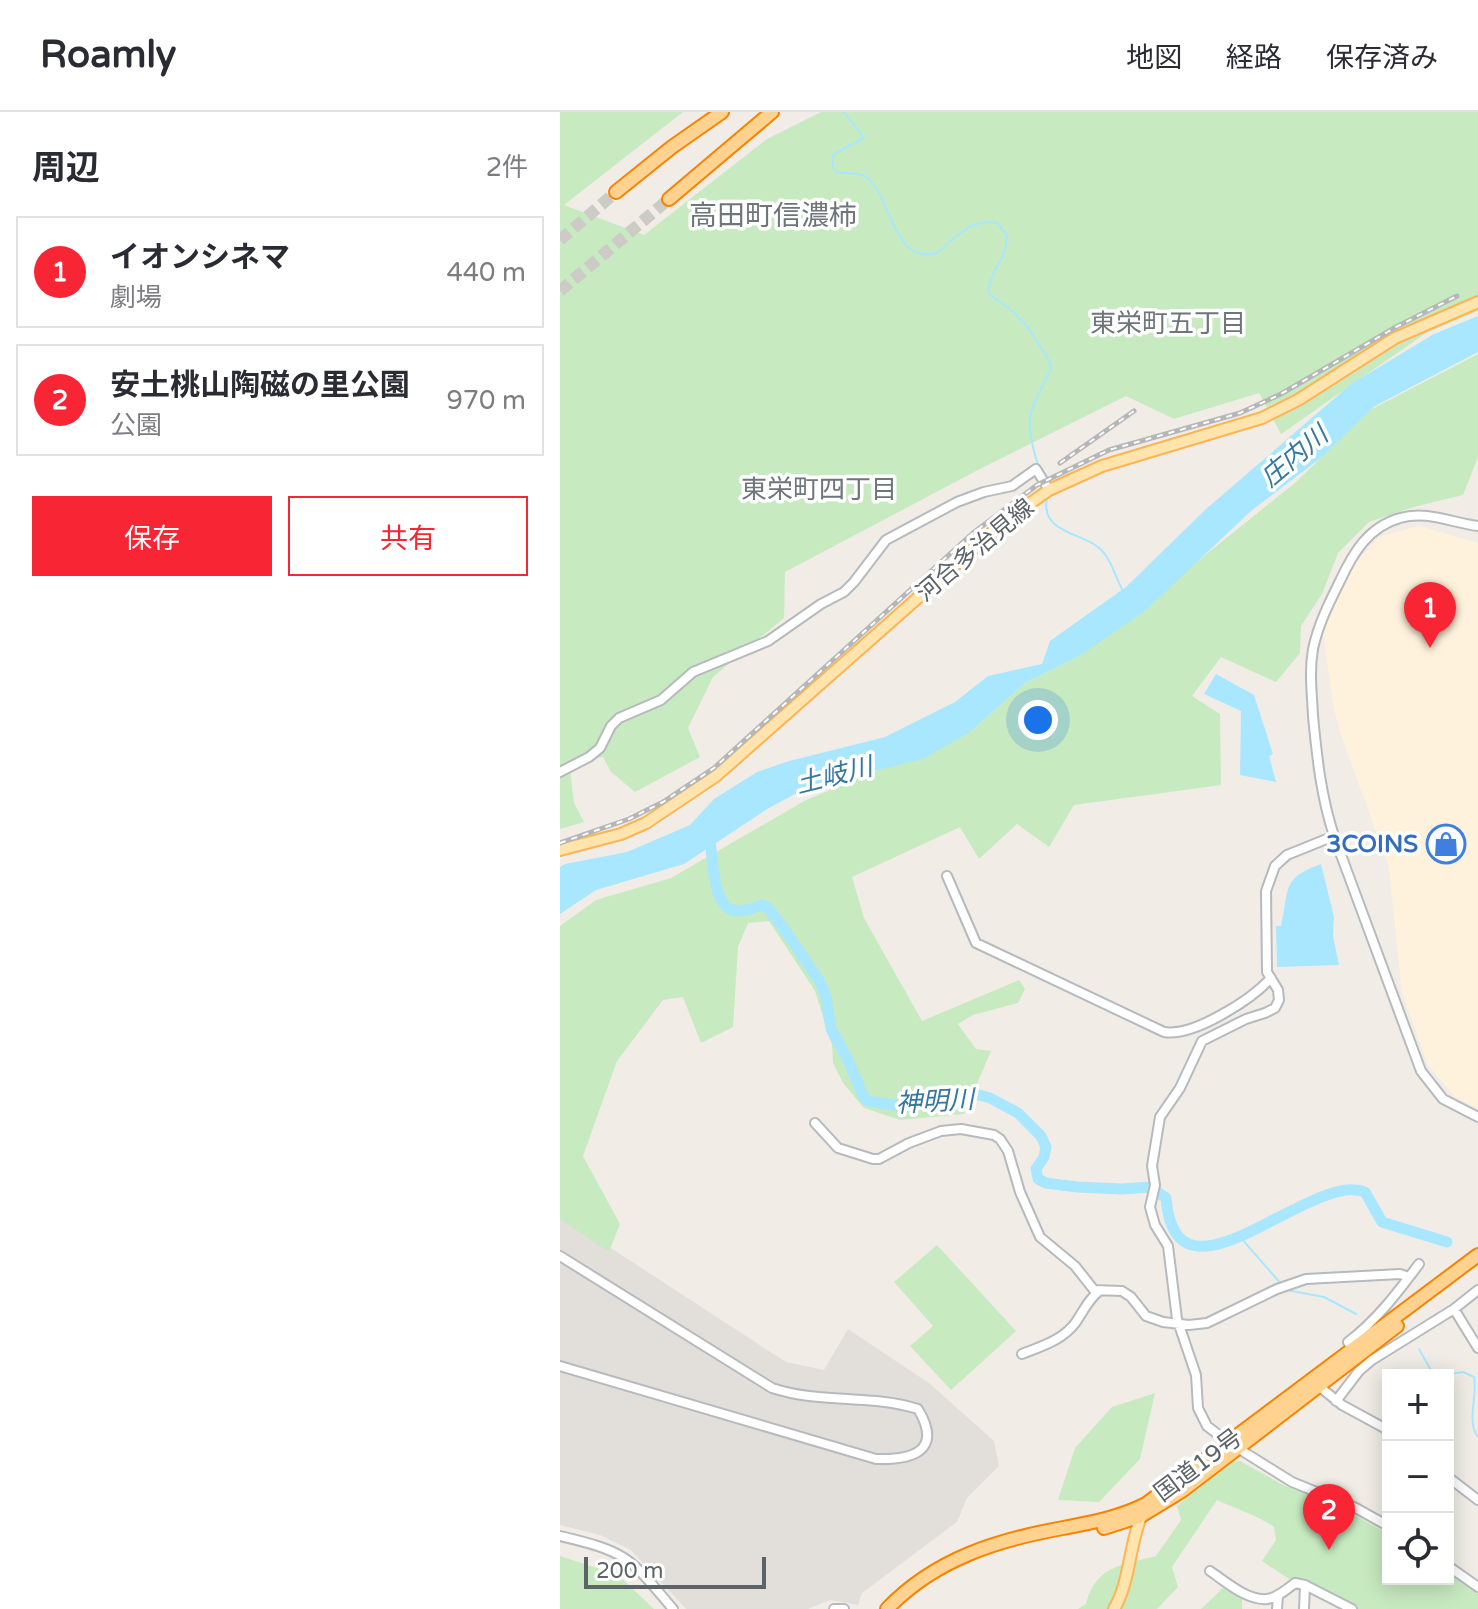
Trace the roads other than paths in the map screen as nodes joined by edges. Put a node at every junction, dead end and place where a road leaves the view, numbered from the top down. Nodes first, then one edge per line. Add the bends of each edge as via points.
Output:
1 (722, 112) edge
2 (772, 112) edge
3 (616, 192) tunnel mouth
4 (669, 199) tunnel mouth
5 (1478, 302) edge
6 (1049, 490) junction
7 (1478, 526) edge
8 (560, 772) edge
9 (1334, 836) junction
10 (560, 850) edge
11 (947, 876) dead end
12 (1271, 978) junction
13 (1478, 1117) edge
14 (815, 1123) dead end
15 (1478, 1255) edge
16 (560, 1256) edge
17 (1478, 1263) edge
18 (1419, 1264) dead end
19 (1406, 1276) junction
20 (1478, 1290) edge
21 (1099, 1291) junction
22 (1454, 1309) junction
23 (1179, 1325) junction
24 (1478, 1348) edge
25 (1352, 1350) junction
26 (1022, 1354) dead end
27 (560, 1366) edge
28 (1314, 1383) junction
29 (1336, 1401) junction
30 (1382, 1427) edge
31 (1232, 1445) junction
32 (1454, 1482) edge
33 (1182, 1491) junction
34 (1478, 1500) edge
35 (1143, 1510) junction
36 (1382, 1523) edge
37 (1121, 1525) junction
38 (560, 1536) edge
39 (1134, 1536) junction
40 (1454, 1570) edge
41 (1210, 1571) dead end
42 (1305, 1585) junction
43 (1478, 1587) edge
44 (1278, 1596) junction
45 (897, 1604) edge
46 (1332, 1604) edge
47 (675, 1609) edge
48 (834, 1609) edge
49 (844, 1609) edge
50 (881, 1609) edge
51 (887, 1609) edge
52 (1114, 1609) edge
53 (1277, 1609) edge
54 (1304, 1609) edge
55 (1352, 1609) edge

1 - 3 highway
2 - 4 highway
5 - 6 main road, 河合多治見線 via 1395,338 1262,418 1102,466
6 - 8 street via 1036,469 1012,486 957,502 892,537 844,592 768,641 693,672 661,700 619,718 600,748
6 - 10 main road, 河合多治見線 via 1005,521 716,776 646,823
7 - 9 street via 1441,517 1400,517 1372,531 1346,567 1322,620 1310,673 1317,768
9 - 12 street via 1287,855 1269,878
9 - 13 street via 1421,1071 1443,1099
11 - 12 street via 976,943 1164,1032 1185,1031 1243,1004
12 - 23 street via 1278,990 1275,1008 1202,1041 1160,1117 1150,1207 1168,1246
14 - 21 street via 838,1148 873,1159 941,1131 994,1135 1008,1151 1040,1237
15 - 25 highway, 国道19号
16 - 27 street via 772,1388 796,1396 900,1403 918,1409 927,1424 927,1442 919,1453 898,1460 876,1459
17 - 28 highway, 国道19号
18 - 19 street
19 - 23 street via 1306,1279 1207,1323
19 - 25 street via 1389,1303 1348,1342
20 - 22 street
21 - 23 street via 1122,1291 1146,1316
21 - 26 street via 1064,1335
22 - 24 street
22 - 29 street via 1372,1360
23 - 31 street via 1196,1375 1200,1416
25 - 28 highway, 国道19号
28 - 29 street
28 - 31 highway, 国道19号
29 - 30 street
31 - 33 highway, 国道19号
31 - 35 highway, 国道19号
31 - 36 street via 1292,1482
32 - 34 street
33 - 35 highway, 国道19号
33 - 39 main road
35 - 37 highway, 国道19号
35 - 39 main road
35 - 45 highway, 国道19号 via 975,1550 926,1576
37 - 39 main road
37 - 45 highway, 国道19号 via 1028,1541 983,1555
38 - 47 street via 607,1547 627,1558
39 - 52 main road
40 - 43 street
41 - 44 street via 1257,1598
42 - 44 street via 1295,1583
42 - 46 street
42 - 54 street
44 - 53 street
45 - 50 street via 889,1600
45 - 51 highway, 国道19号
46 - 55 street
48 - 49 street

